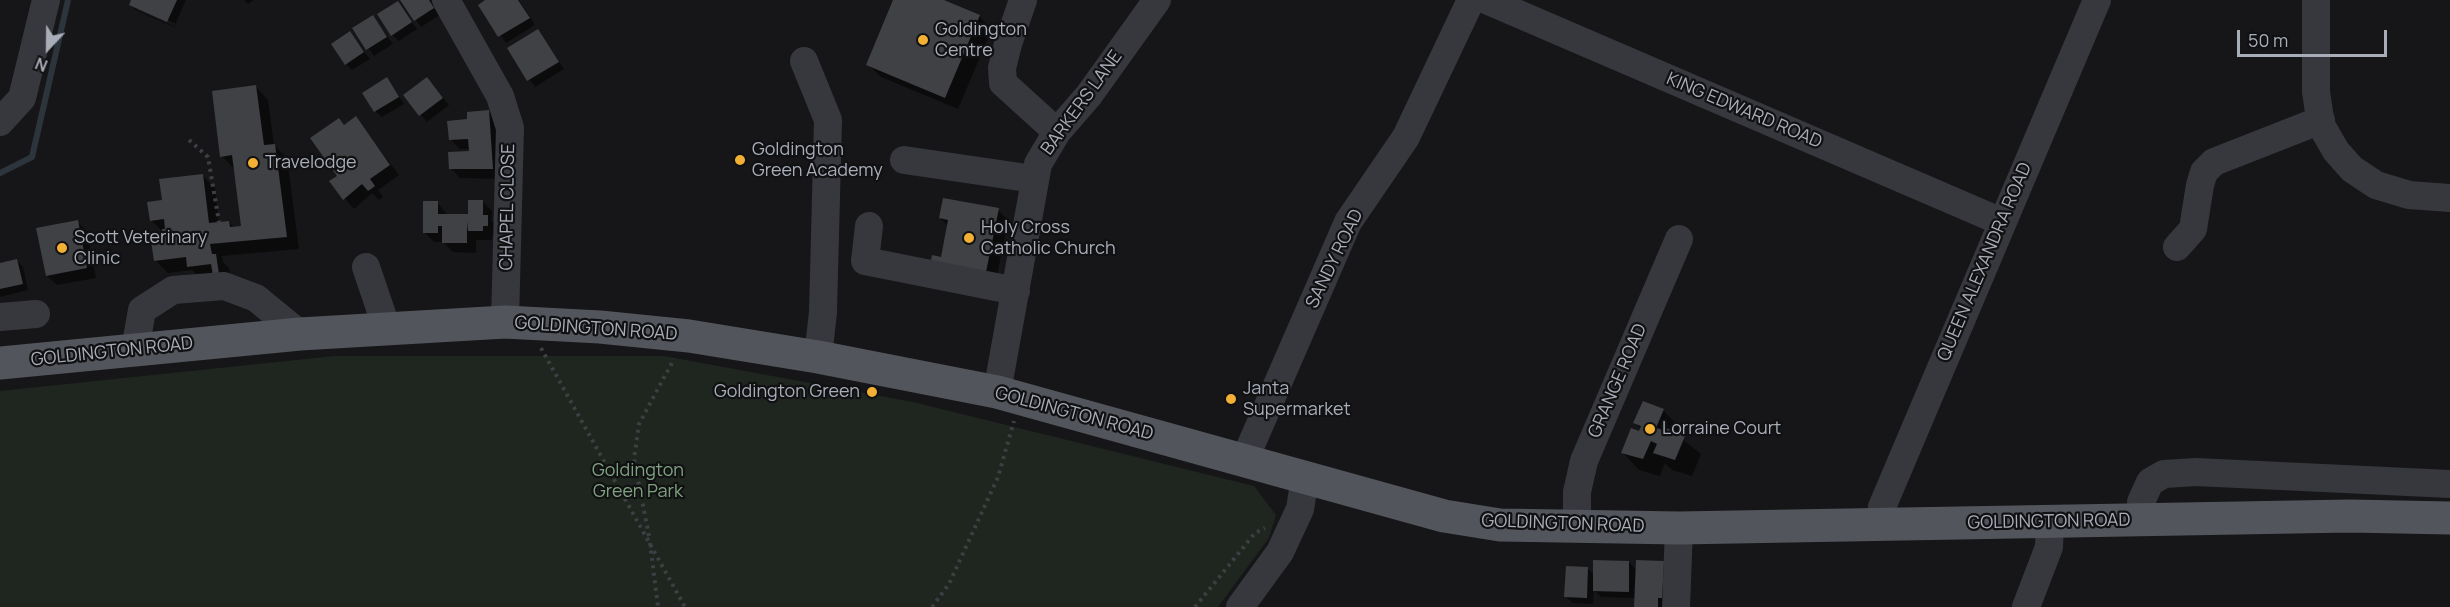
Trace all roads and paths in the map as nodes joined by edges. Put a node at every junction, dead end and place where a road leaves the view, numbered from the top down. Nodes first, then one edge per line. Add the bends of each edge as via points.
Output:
1 (46, 0) edge
2 (446, 0) edge
3 (1023, 0) edge
4 (1157, 0) edge
5 (1471, 0) edge
6 (1486, 0) edge
7 (2097, 0) edge
8 (2316, 0) edge
9 (804, 61) dead end
10 (2321, 120) junction
11 (0, 122) edge
12 (1057, 132) junction
13 (189, 140) dead end
14 (904, 160) dead end
15 (1034, 179) junction
16 (2450, 198) edge
17 (219, 222) dead end
18 (2002, 222) junction
19 (869, 226) dead end
20 (1679, 239) dead end
21 (2177, 247) dead end
22 (366, 267) dead end
23 (1016, 291) junction
24 (36, 314) dead end
25 (0, 317) edge
26 (516, 323) junction
27 (387, 329) junction
28 (300, 334) junction
29 (689, 336) junction
30 (135, 350) junction
31 (818, 357) junction
32 (0, 360) edge
33 (997, 392) junction
34 (1244, 461) junction
35 (1305, 478) junction
36 (2450, 484) edge
37 (2450, 518) edge
38 (2142, 520) junction
39 (2050, 523) junction
40 (1881, 526) junction
41 (1577, 527) junction
42 (1679, 528) junction
43 (650, 541) junction
44 (658, 607) edge
45 (685, 607) edge
46 (932, 607) edge
47 (1240, 607) edge
48 (1676, 607) edge
49 (2026, 607) edge

1 - 11 street via 22,98
2 - 26 street, CHAPEL CLOSE via 500,96 510,128
3 - 12 street via 1002,68 1003,83
4 - 12 street, BARKERS LANE via 1089,95
5 - 34 street, SANDY ROAD via 1406,137 1348,222
6 - 18 street, KING EDWARD ROAD
7 - 18 street, QUEEN ALEXANDRA ROAD
8 - 10 street via 2316,92
9 - 31 street via 828,120 824,312
10 - 16 street via 2337,151 2352,169 2376,185 2409,195
10 - 21 street via 2214,162 2204,172 2193,229
12 - 15 street, BARKERS LANE via 1038,164
13 - 17 path via 208,158
14 - 15 street
15 - 23 street, BARKERS LANE
18 - 40 street, QUEEN ALEXANDRA ROAD via 1882,507
19 - 23 street via 865,261
20 - 41 street, GRANGE ROAD via 1584,461 1577,492
22 - 27 street
23 - 33 street, BARKERS LANE
24 - 25 street
26 - 27 main road, GOLDINGTON ROAD
26 - 29 main road, GOLDINGTON ROAD
26 - 43 path
27 - 28 main road, GOLDINGTON ROAD
28 - 30 main road, GOLDINGTON ROAD
28 - 30 street via 256,298 224,286 173,290 142,310
29 - 31 main road, GOLDINGTON ROAD
29 - 43 path via 639,424 634,459
30 - 32 main road, GOLDINGTON ROAD
31 - 33 main road, GOLDINGTON ROAD
33 - 34 main road, GOLDINGTON ROAD
33 - 46 path via 1014,422 1010,442 949,584
34 - 35 main road, GOLDINGTON ROAD
35 - 41 main road, GOLDINGTON ROAD via 1444,516 1500,525
35 - 47 street via 1300,509 1280,552
36 - 38 street, GOLDINGTON ROAD via 2196,472 2164,474 2150,482 2141,502
37 - 38 main road, GOLDINGTON ROAD
38 - 39 main road, GOLDINGTON ROAD
39 - 40 main road, GOLDINGTON ROAD
39 - 49 street via 2049,547
40 - 42 main road, GOLDINGTON ROAD
41 - 42 main road, GOLDINGTON ROAD
42 - 48 street
43 - 44 path
43 - 45 path

